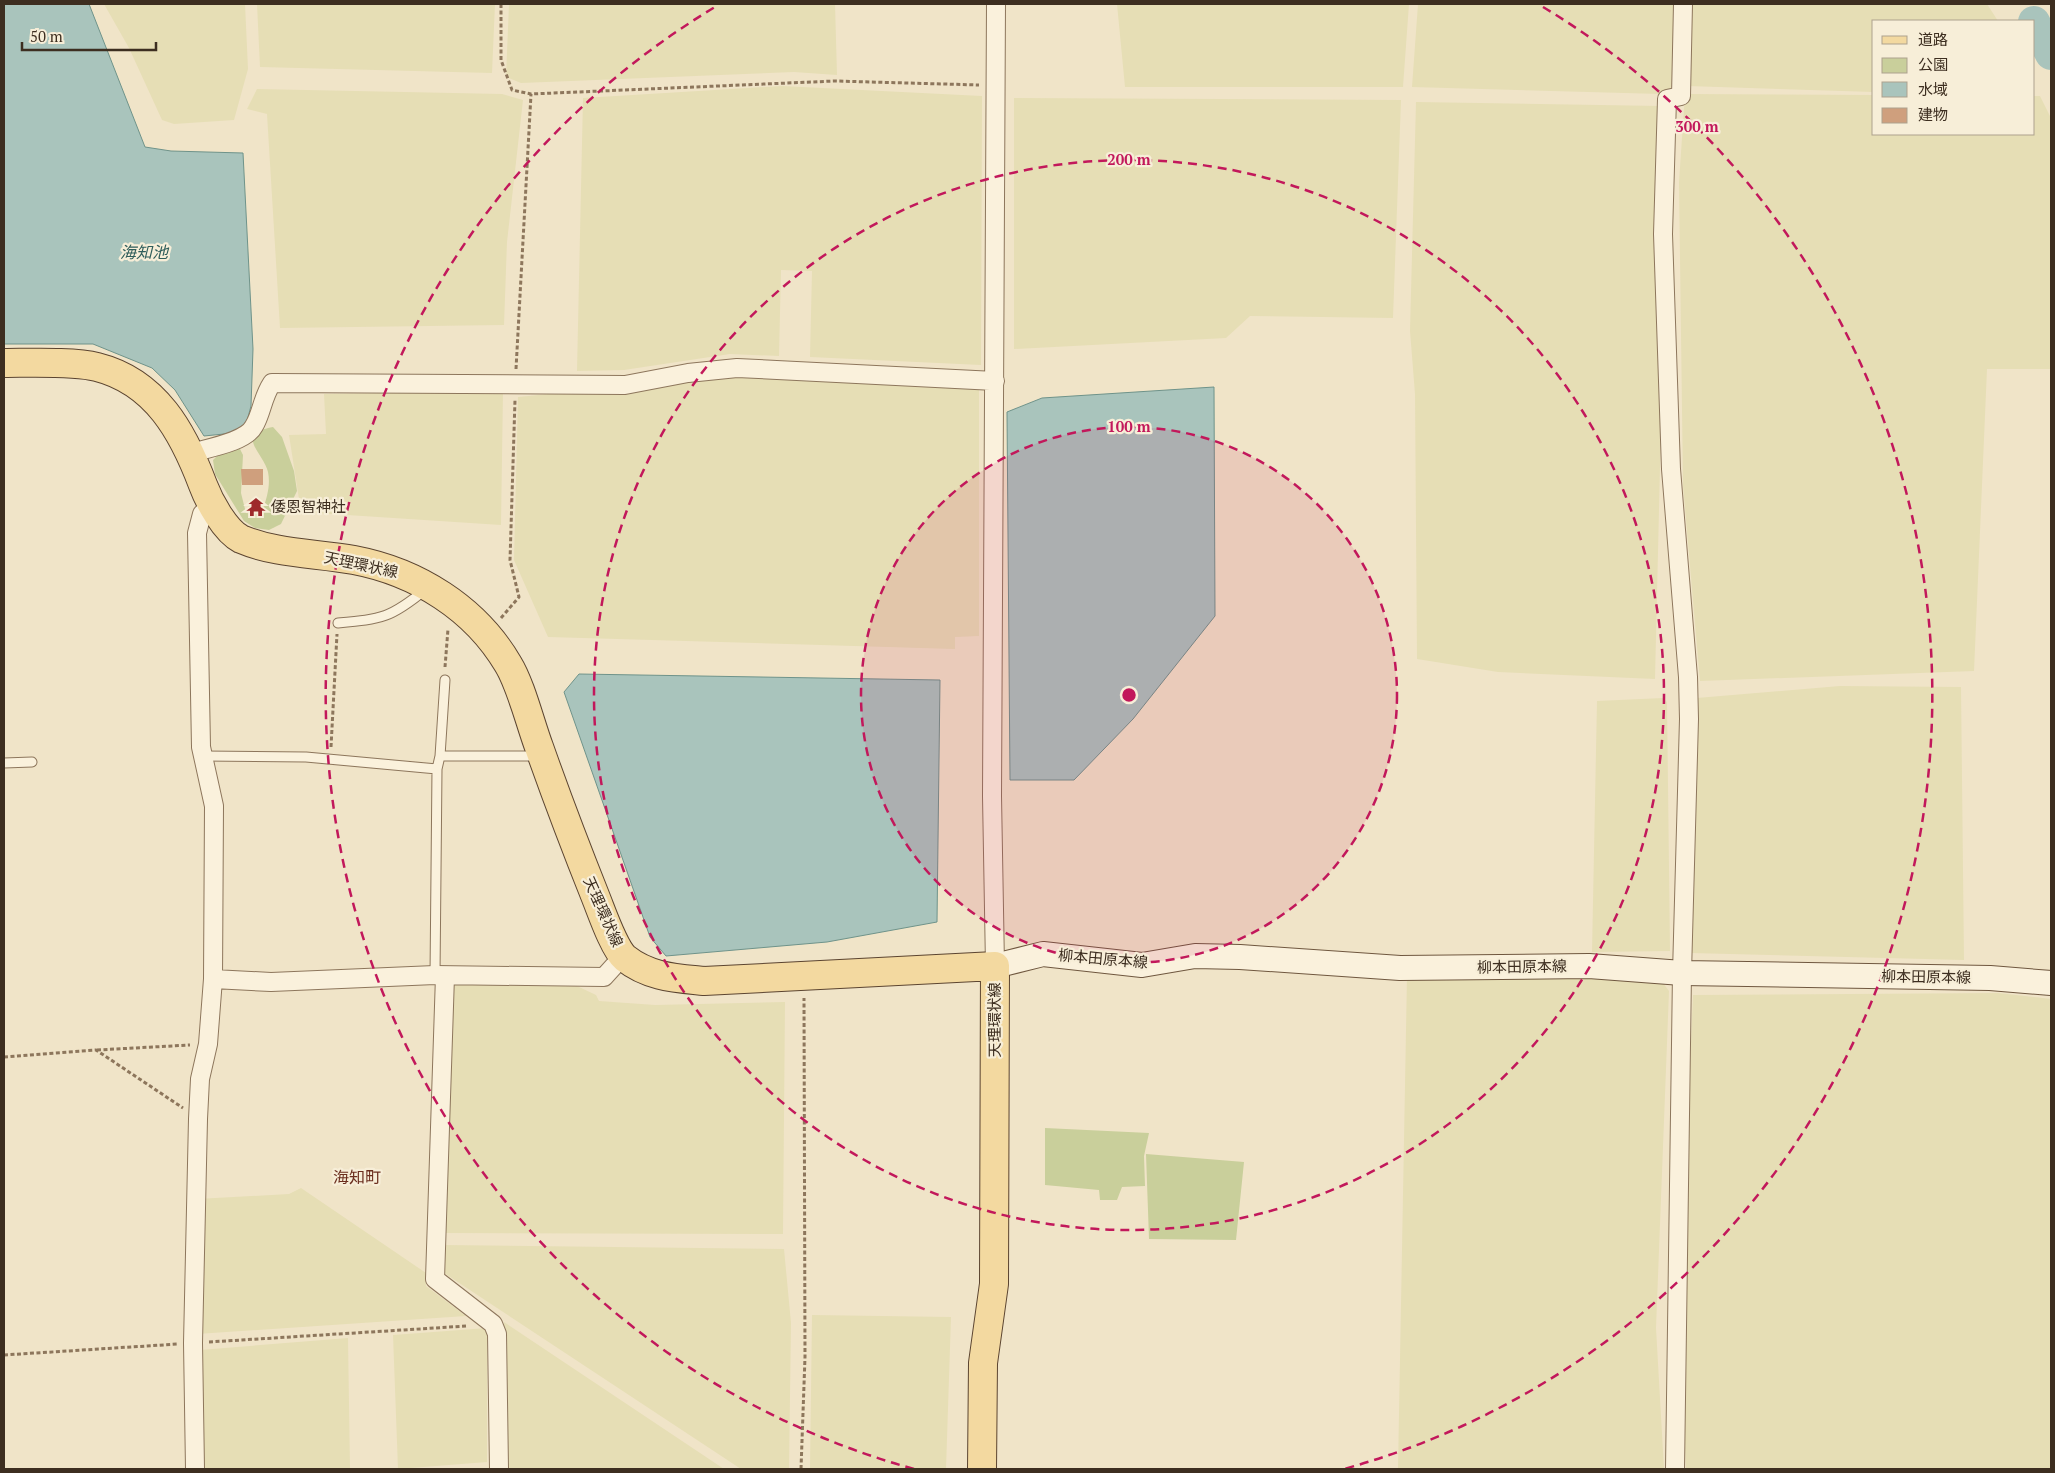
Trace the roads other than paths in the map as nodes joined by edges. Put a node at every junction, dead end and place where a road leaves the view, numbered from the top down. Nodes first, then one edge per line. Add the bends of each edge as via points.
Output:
1 (996, 4) edge
2 (1683, 4) edge
3 (4, 363) edge
4 (995, 381) junction
5 (191, 452) junction
6 (210, 505) junction
7 (439, 594) junction
8 (338, 623) road end
9 (445, 680) road end
10 (203, 756) junction
11 (440, 756) junction
12 (542, 756) junction
13 (32, 762) dead end
14 (4, 763) edge
15 (437, 769) junction
16 (623, 956) junction
17 (995, 966) junction
18 (1682, 973) junction
19 (440, 976) junction
20 (213, 979) junction
21 (2051, 983) edge
22 (195, 1469) edge
23 (499, 1469) edge
24 (982, 1469) edge
25 (1675, 1469) edge

1 - 4 street
2 - 18 street via 1680,96 1667,99 1663,234 1671,469 1688,677
3 - 5 main road, 天理環状線 via 95,366 128,377 159,402
4 - 5 street via 737,368 625,385 272,383 264,395 255,426 247,436
4 - 17 street via 992,806
5 - 6 main road, 天理環状線
6 - 7 main road, 天理環状線 via 239,538 284,551 355,560 407,575
6 - 10 street via 202,514 198,532
7 - 8 lane via 376,620
7 - 12 main road, 天理環状線 via 468,614 486,632 510,666
9 - 11 lane
10 - 15 lane via 306,757
10 - 20 street via 214,806
11 - 12 lane
11 - 15 lane
12 - 16 main road, 天理環状線 via 604,917
13 - 14 lane
15 - 19 lane
16 - 17 main road, 天理環状線 via 645,971 668,978 704,981
16 - 19 street via 604,978
17 - 18 main road, 柳本田原本線 via 1043,954 1142,965 1195,956 1240,956 1400,968 1589,966
17 - 24 main road, 天理環状線 via 994,1284 983,1362
18 - 21 main road, 柳本田原本線 via 1990,978
18 - 25 street
19 - 20 street via 271,982
19 - 23 street via 435,1279 493,1324 497,1334
20 - 22 street via 198,1119 193,1343

